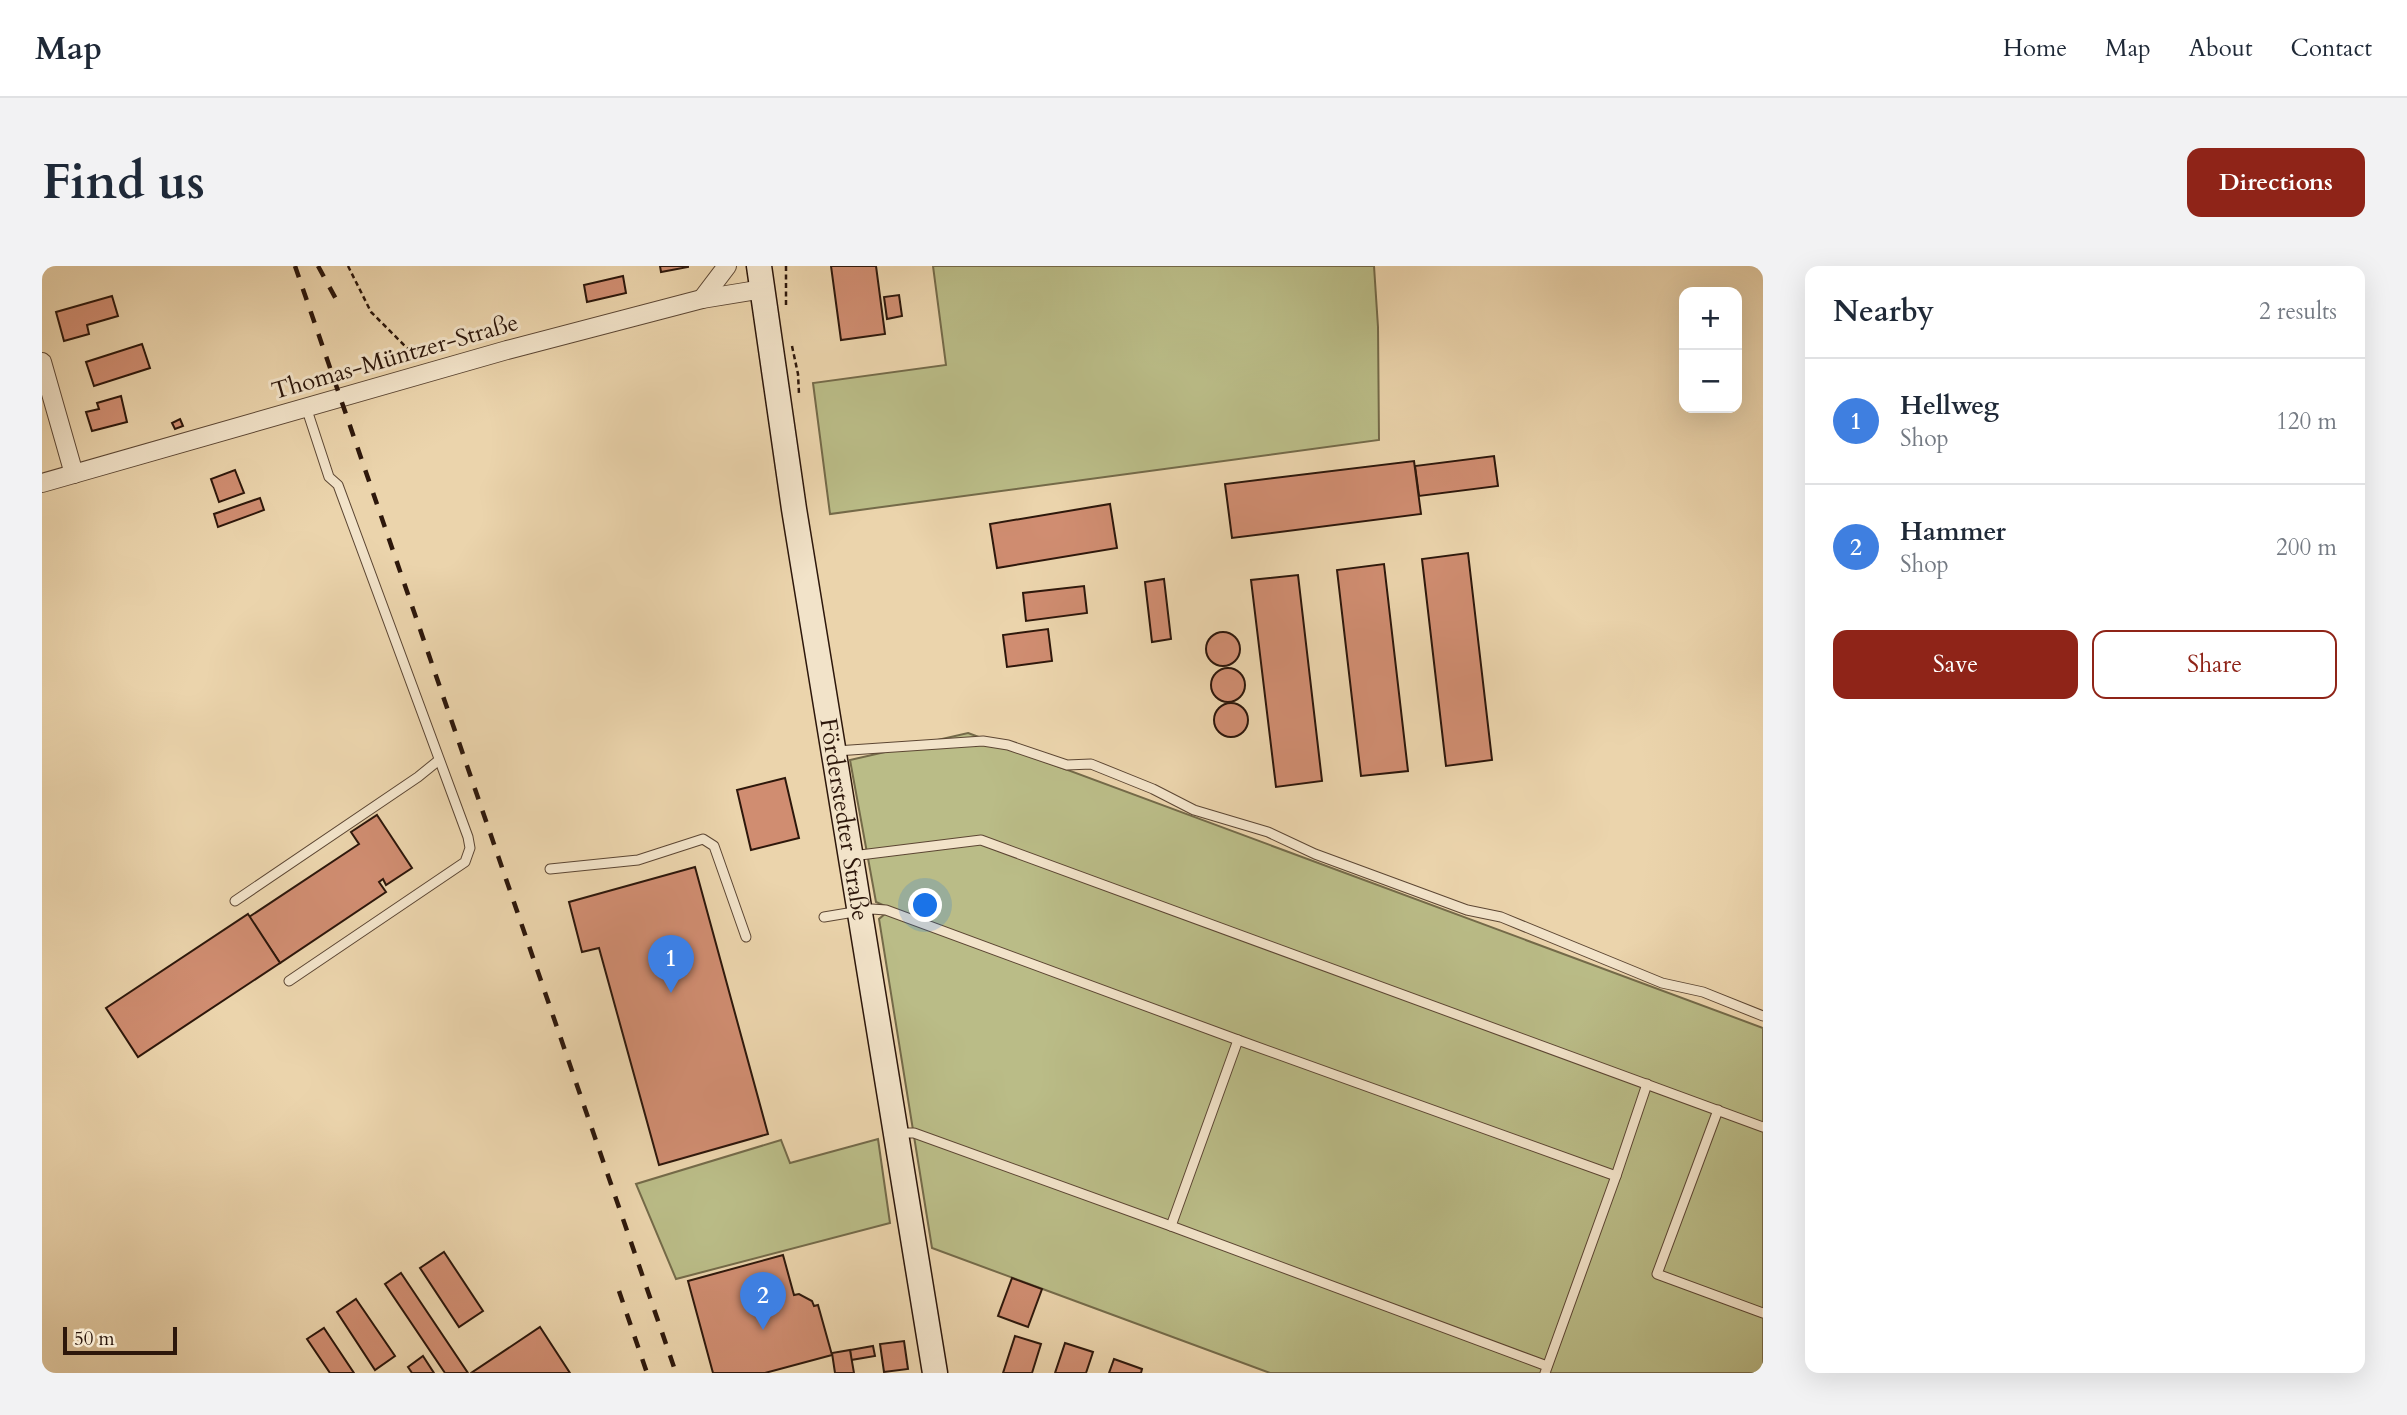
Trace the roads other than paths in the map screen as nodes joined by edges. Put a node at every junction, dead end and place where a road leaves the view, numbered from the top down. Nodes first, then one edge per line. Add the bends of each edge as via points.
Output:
1 (727, 266) edge
2 (761, 278) edge
3 (702, 299) junction
4 (42, 362) edge
5 (306, 407) junction
6 (74, 474) junction
7 (42, 483) edge
8 (835, 751) junction
9 (439, 760) junction
10 (852, 856) junction
11 (550, 869) dead end
12 (235, 901) dead end
13 (861, 910) junction
14 (824, 917) dead end
15 (746, 937) dead end
16 (289, 981) dead end
17 (1763, 1016) edge
18 (1238, 1040) junction
19 (1647, 1084) junction
20 (1718, 1110) junction
21 (1763, 1128) edge
22 (897, 1134) junction
23 (1616, 1176) junction
24 (1171, 1226) junction
25 (1763, 1313) edge
26 (1546, 1370) edge
27 (935, 1373) edge

1 - 3 street
2 - 3 street, Thomas-Müntzer-Straße
2 - 8 main road, Förderstedter Straße
3 - 5 street, Thomas-Müntzer-Straße
4 - 6 street
5 - 6 street, Thomas-Müntzer-Straße
5 - 9 lane
6 - 7 street, Thomas-Müntzer-Straße
8 - 10 main road, Förderstedter Straße
8 - 17 lane via 982,741 1067,765 1091,764 1194,810 1268,832 1328,859
9 - 12 lane
9 - 16 lane via 468,837 465,862
10 - 13 main road, Förderstedter Straße
10 - 19 lane via 981,840
11 - 15 lane via 638,860 704,839 714,846
13 - 14 lane
13 - 18 lane via 886,909
13 - 22 main road, Förderstedter Straße
18 - 23 lane
18 - 24 lane
19 - 20 lane
19 - 23 lane
20 - 21 lane
20 - 25 lane via 1657,1274
22 - 24 lane via 914,1133
22 - 27 main road, Förderstedter Straße
23 - 26 lane
24 - 26 lane

